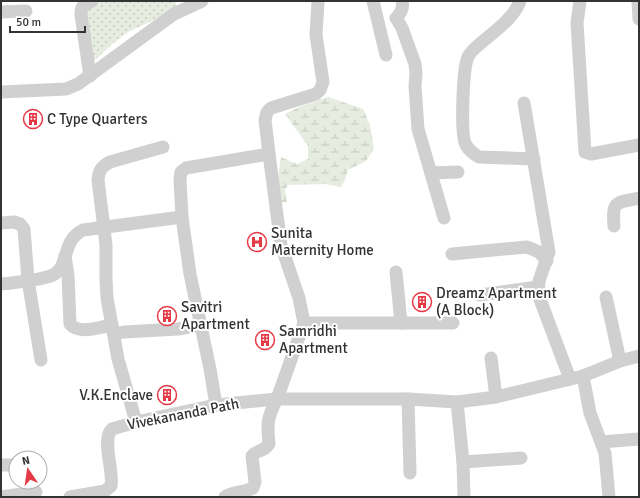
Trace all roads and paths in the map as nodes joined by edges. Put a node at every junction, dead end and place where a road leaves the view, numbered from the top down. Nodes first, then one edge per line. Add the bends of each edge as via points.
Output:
1 (92, 1) edge
2 (202, 1) edge
3 (318, 1) edge
4 (373, 1) edge
5 (402, 1) edge
6 (520, 1) edge
7 (580, 1) edge
8 (638, 1) edge
9 (183, 5) edge
10 (26, 11) dead end
11 (1, 12) edge
12 (639, 19) edge
13 (386, 55) dead end
14 (90, 76) junction
15 (1, 92) edge
16 (524, 102) dead end
17 (639, 144) edge
18 (163, 147) dead end
19 (269, 154) junction
20 (534, 159) junction
21 (458, 172) dead end
22 (431, 173) junction
23 (639, 198) edge
24 (182, 217) junction
25 (444, 218) dead end
26 (1, 223) edge
27 (614, 226) dead end
28 (104, 227) junction
29 (452, 254) dead end
30 (65, 256) junction
31 (547, 261) junction
32 (396, 272) dead end
33 (28, 280) junction
34 (1, 284) edge
35 (538, 287) junction
36 (480, 295) dead end
37 (606, 297) dead end
38 (304, 323) junction
39 (401, 323) junction
40 (453, 323) dead end
41 (200, 324) junction
42 (113, 330) junction
43 (639, 356) edge
44 (491, 358) dead end
45 (41, 360) dead end
46 (620, 361) junction
47 (583, 376) junction
48 (570, 379) junction
49 (496, 397) junction
50 (277, 399) junction
51 (408, 399) junction
52 (457, 402) junction
53 (216, 406) junction
54 (136, 422) junction
55 (639, 439) edge
56 (601, 442) junction
57 (520, 458) dead end
58 (463, 462) junction
59 (410, 473) dead end
60 (36, 490) edge
61 (1, 497) edge
62 (70, 497) edge
63 (225, 497) edge
64 (464, 497) edge
65 (608, 497) edge

1 - 14 street via 81,10
2 - 9 street
3 - 19 street via 316,35 323,82 316,94 271,108 267,112 265,120
4 - 13 street
5 - 22 street via 401,12 396,18 415,64 416,118
6 - 20 street via 504,23 468,56 464,77 463,135 465,144 479,157
7 - 17 street via 577,23 585,152 591,154
8 - 12 street
9 - 14 street
10 - 11 street
14 - 15 street via 66,89
16 - 20 street
18 - 28 street via 102,166 98,180
19 - 24 street via 186,168 181,172 180,180
19 - 38 street via 281,245 299,298
20 - 31 street via 548,244
21 - 22 street
22 - 25 street
23 - 27 street via 616,204 613,209
24 - 28 street
24 - 41 street
26 - 33 street via 14,222 24,229
28 - 30 street via 83,230 76,234 71,239
28 - 42 street via 106,279
29 - 31 street via 527,247 539,252
30 - 33 street via 59,270 54,274
30 - 42 street via 70,324 73,328 84,330
31 - 35 street
32 - 39 street
33 - 34 street
33 - 45 street
35 - 36 street
35 - 48 street via 538,294
37 - 46 street
38 - 39 street
38 - 50 street
39 - 40 street
41 - 42 street via 178,329 124,332
41 - 53 street
42 - 54 street via 124,383
43 - 46 street, Vivekananda Path
44 - 49 street
46 - 47 street, Vivekananda Path
47 - 48 street, Vivekananda Path
47 - 56 street via 590,413
48 - 49 street, Vivekananda Path
49 - 52 street, Vivekananda Path
50 - 51 street, Vivekananda Path
50 - 53 street, Vivekananda Path
50 - 63 street via 268,419 269,444 252,456 255,482 253,488
51 - 52 street, Vivekananda Path
51 - 59 street
52 - 58 street
53 - 54 street, Vivekananda Path
54 - 62 street, Vivekananda Path via 109,431 107,441 112,482 108,489
55 - 56 street
56 - 65 street via 607,465
57 - 58 street
58 - 64 street
60 - 61 street

